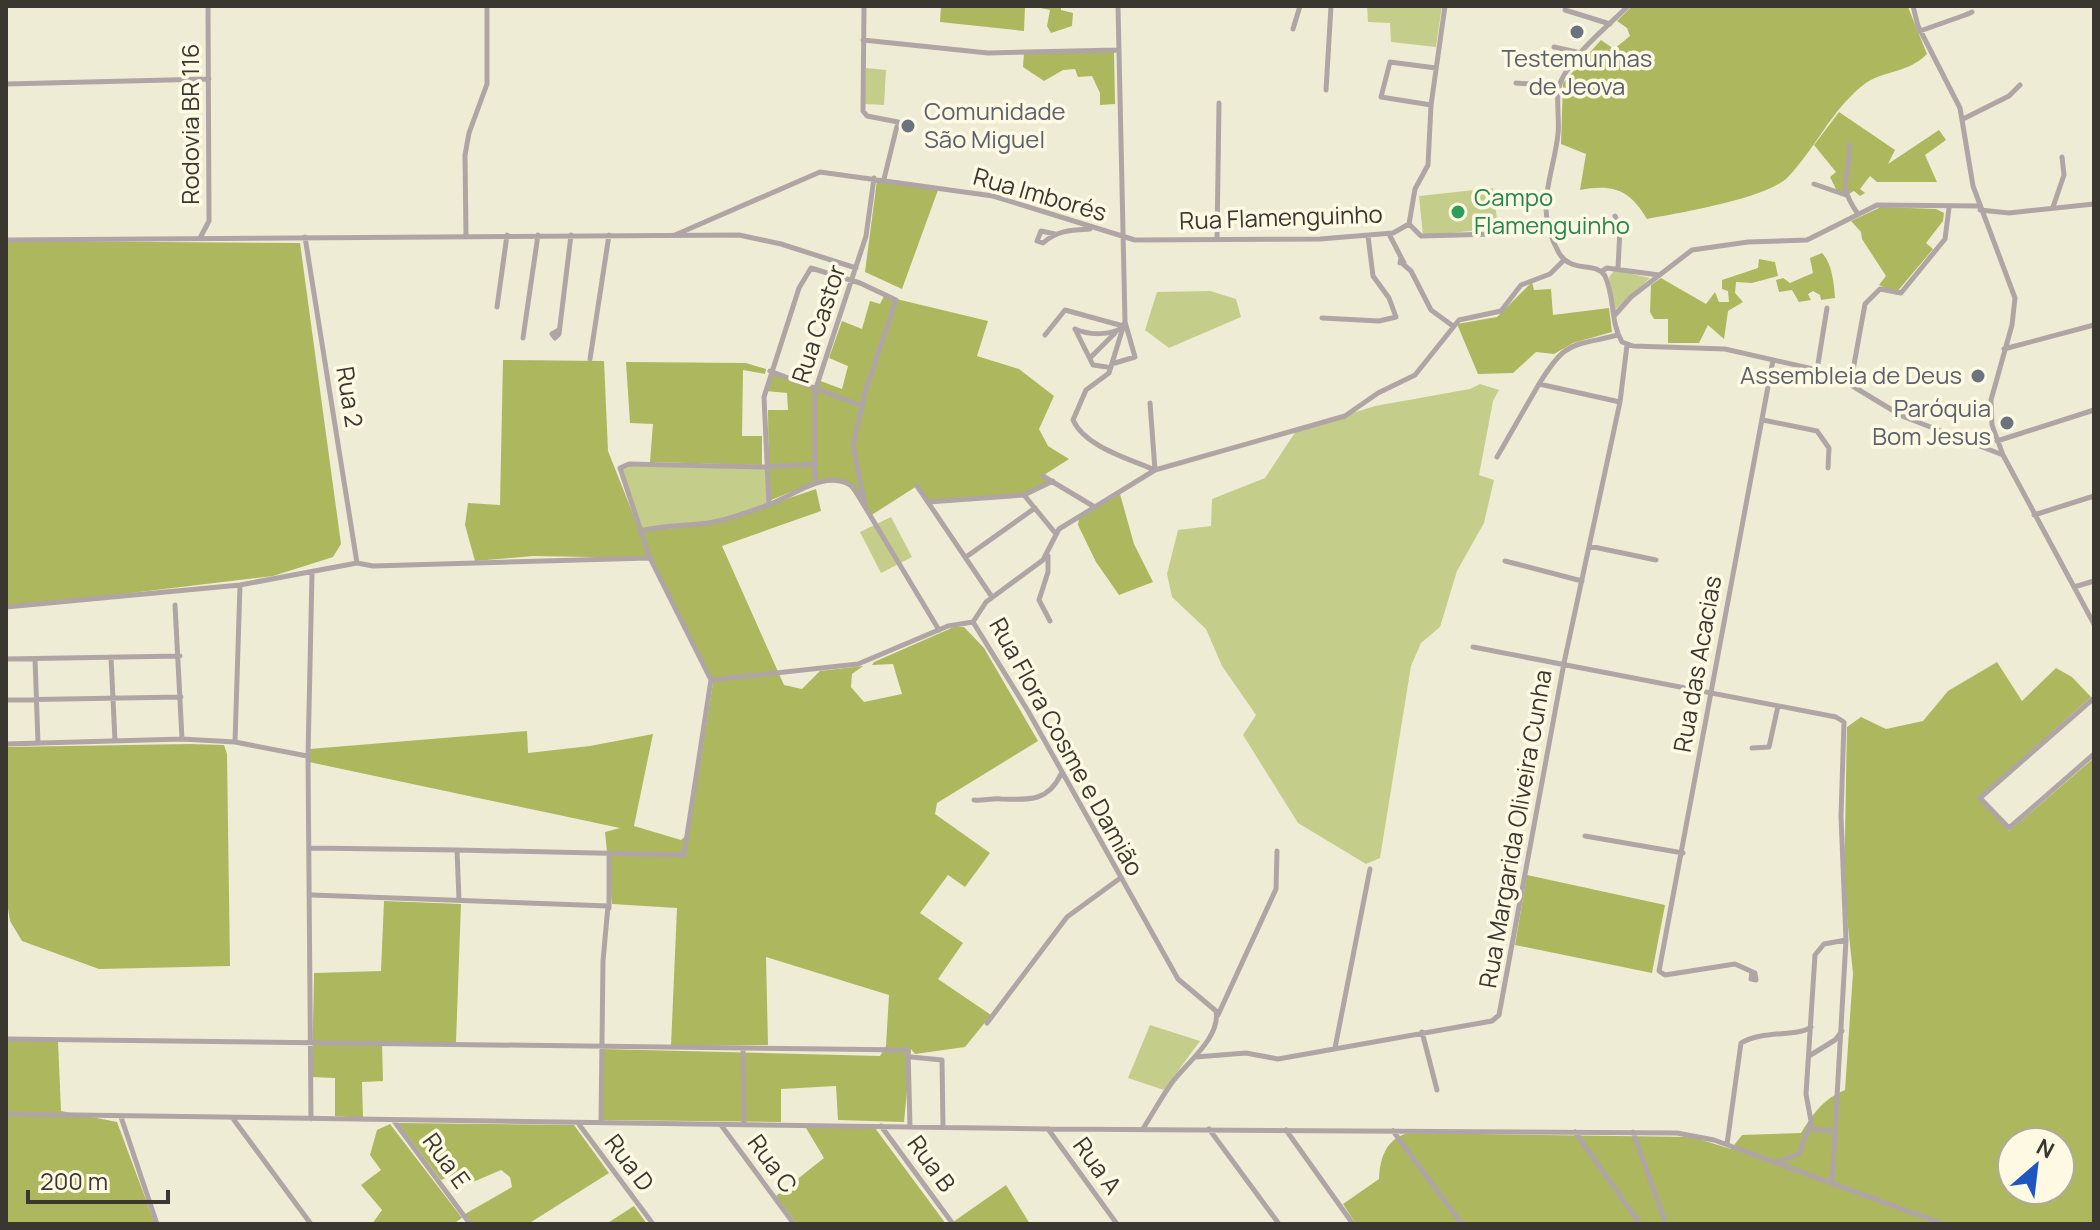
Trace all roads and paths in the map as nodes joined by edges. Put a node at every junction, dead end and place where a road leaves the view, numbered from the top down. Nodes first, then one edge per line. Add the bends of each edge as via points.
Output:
1 (208, 6) edge
2 (487, 6) edge
3 (864, 6) edge
4 (1118, 6) edge
5 (1300, 6) edge
6 (1331, 6) edge
7 (1445, 6) edge
8 (1628, 6) edge
9 (1913, 6) edge
10 (1565, 10) dead end
11 (1965, 15) dead end
12 (1610, 24) junction
13 (1293, 29) dead end
14 (1920, 31) junction
15 (863, 40) junction
16 (1554, 47) dead end
17 (1118, 50) junction
18 (1582, 53) junction
19 (1436, 68) junction
20 (209, 79) junction
21 (1516, 83) dead end
22 (6, 84) edge
23 (2020, 85) dead end
24 (1559, 86) junction
25 (1326, 90) dead end
26 (1219, 103) dead end
27 (1431, 105) junction
28 (1963, 119) junction
29 (1849, 145) dead end
30 (2062, 157) dead end
31 (874, 178) junction
32 (884, 179) junction
33 (1814, 184) dead end
34 (1846, 195) junction
35 (2094, 204) edge
36 (2053, 207) junction
37 (1949, 208) junction
38 (1979, 208) junction
39 (1858, 214) junction
40 (1615, 216) dead end
41 (1409, 224) junction
42 (1095, 229) junction
43 (1055, 234) dead end
44 (1389, 234) junction
45 (1496, 234) dead end
46 (507, 235) junction
47 (538, 235) junction
48 (571, 235) junction
49 (610, 235) junction
50 (675, 235) junction
51 (466, 236) junction
52 (1368, 236) junction
53 (305, 237) junction
54 (1121, 237) junction
55 (199, 239) junction
56 (1217, 239) junction
57 (6, 240) edge
58 (1564, 260) junction
59 (856, 268) junction
60 (1618, 268) junction
61 (1602, 272) junction
62 (1659, 275) junction
63 (853, 280) junction
64 (497, 307) dead end
65 (1827, 308) dead end
66 (1613, 316) junction
67 (1322, 318) dead end
68 (1124, 324) junction
69 (2094, 325) edge
70 (1453, 326) junction
71 (559, 330) dead end
72 (1116, 332) junction
73 (1045, 335) dead end
74 (1618, 335) junction
75 (523, 338) dead end
76 (1630, 346) junction
77 (2003, 350) junction
78 (1090, 358) junction
79 (590, 359) dead end
80 (1773, 360) junction
81 (1110, 365) junction
82 (1817, 370) junction
83 (770, 371) junction
84 (1851, 381) junction
85 (1539, 384) junction
86 (816, 388) junction
87 (1620, 402) junction
88 (1150, 403) dead end
89 (862, 406) junction
90 (2094, 410) edge
91 (1763, 420) junction
92 (1997, 441) junction
93 (2003, 455) junction
94 (1497, 457) dead end
95 (814, 464) junction
96 (766, 467) junction
97 (1828, 468) dead end
98 (1155, 470) junction
99 (1043, 476) dead end
100 (1053, 481) junction
101 (815, 483) junction
102 (917, 486) dead end
103 (1024, 495) junction
104 (2094, 496) edge
105 (928, 502) junction
106 (769, 505) junction
107 (865, 506) junction
108 (1093, 506) junction
109 (1035, 508) junction
110 (2034, 515) junction
111 (640, 531) junction
112 (1056, 534) junction
113 (1589, 546) junction
114 (1048, 556) junction
115 (966, 557) junction
116 (650, 558) junction
117 (1656, 560) dead end
118 (1505, 561) dead end
119 (357, 563) junction
120 (312, 573) junction
121 (1582, 581) junction
122 (2094, 581) edge
123 (240, 585) junction
124 (2074, 587) junction
125 (992, 597) junction
126 (175, 605) dead end
127 (6, 607) edge
128 (1050, 621) dead end
129 (973, 622) junction
130 (2094, 624) edge
131 (939, 630) junction
132 (1473, 647) dead end
133 (180, 656) junction
134 (111, 657) junction
135 (6, 659) edge
136 (35, 659) junction
137 (1564, 663) junction
138 (711, 680) junction
139 (1709, 693) junction
140 (181, 697) junction
141 (2094, 698) edge
142 (113, 699) junction
143 (6, 700) edge
144 (36, 700) junction
145 (1778, 706) junction
146 (182, 739) junction
147 (115, 741) junction
148 (235, 742) junction
149 (38, 743) junction
150 (6, 744) edge
151 (1752, 748) dead end
152 (2094, 754) edge
153 (308, 756) junction
154 (1061, 773) junction
155 (974, 800) dead end
156 (1585, 836) dead end
157 (310, 848) junction
158 (457, 850) junction
159 (1277, 851) dead end
160 (1683, 853) junction
161 (609, 854) junction
162 (1370, 869) dead end
163 (1119, 879) junction
164 (312, 895) junction
165 (459, 900) junction
166 (609, 908) junction
167 (1846, 940) junction
168 (1752, 972) dead end
169 (1218, 1016) junction
170 (987, 1023) dead end
171 (1812, 1026) junction
172 (1842, 1030) junction
173 (1422, 1032) junction
174 (6, 1039) edge
175 (311, 1043) junction
176 (601, 1047) junction
177 (743, 1048) junction
178 (1335, 1048) junction
179 (911, 1057) junction
180 (1196, 1057) junction
181 (1809, 1057) junction
182 (1437, 1090) dead end
183 (6, 1114) edge
184 (121, 1117) junction
185 (233, 1119) junction
186 (311, 1119) junction
187 (394, 1120) junction
188 (577, 1122) junction
189 (601, 1122) junction
190 (744, 1123) junction
191 (721, 1124) junction
192 (880, 1125) junction
193 (910, 1126) junction
194 (943, 1127) junction
195 (1144, 1127) junction
196 (1209, 1128) junction
197 (1048, 1129) junction
198 (1809, 1129) junction
199 (1285, 1130) junction
200 (1392, 1130) junction
201 (1836, 1131) junction
202 (1575, 1132) junction
203 (1633, 1132) junction
204 (1727, 1144) junction
205 (1776, 1163) junction
206 (1832, 1184) junction
207 (157, 1224) edge
208 (311, 1224) edge
209 (470, 1224) edge
210 (653, 1224) edge
211 (794, 1224) edge
212 (953, 1224) edge
213 (1117, 1224) edge
214 (1279, 1224) edge
215 (1353, 1224) edge
216 (1462, 1224) edge
217 (1640, 1224) edge
218 (1666, 1224) edge
219 (1943, 1224) edge

1 - 20 street, Rodovia BR 116
2 - 51 street via 487,84 465,155
3 - 15 street
4 - 17 street
5 - 13 street
6 - 25 street
7 - 19 street, Rua Flamenguinho
8 - 12 street
9 - 14 street
10 - 12 street
11 - 14 street
12 - 18 street
14 - 28 street
15 - 17 street via 988,53
15 - 32 street via 864,113 898,122
16 - 18 street
17 - 54 street
18 - 24 street
19 - 27 street, Rua Flamenguinho
19 - 27 street via 1390,62 1381,97
20 - 22 street
20 - 55 street, Rodovia BR 116 via 209,221
21 - 24 street
23 - 28 street
24 - 58 street via 1556,146 1544,194 1552,238
26 - 56 street
27 - 41 street, Rua Flamenguinho via 1428,165 1415,189
28 - 38 street
29 - 34 street
30 - 36 street via 2066,168
31 - 32 street, Rua Imborés
31 - 50 street, Rua Imborés via 813,173
31 - 59 street, Rua Castor
32 - 42 street, Rua Imborés via 993,196
33 - 34 street
34 - 39 street
35 - 36 street
36 - 38 street via 2009,213
37 - 38 street
37 - 39 street via 1884,205
37 - 84 street via 1945,239 1901,293 1877,289 1867,299
38 - 77 street via 2015,298
39 - 62 street via 1807,240 1692,250
40 - 60 street via 1620,229
41 - 44 street, Rua Flamenguinho
41 - 45 street via 1421,236
42 - 43 street
42 - 54 street, Rua Imborés
44 - 52 street, Rua Flamenguinho
44 - 70 street via 1431,310
46 - 47 street
46 - 51 street
46 - 64 street
47 - 48 street
47 - 75 street
48 - 49 street
48 - 71 street
49 - 50 street
49 - 79 street
50 - 59 street via 748,237
51 - 53 street
52 - 56 street, Rua Flamenguinho
52 - 67 street via 1373,276 1396,317
53 - 55 street
53 - 119 street, Rua 2
54 - 56 street, Rua Flamenguinho
54 - 68 street
55 - 57 street
58 - 61 street
58 - 70 street via 1550,274 1521,285 1501,311
59 - 63 street, Rua Castor
60 - 61 street
60 - 62 street
61 - 66 street
62 - 66 street
63 - 83 street via 807,269
63 - 86 street, Rua Castor
63 - 89 street via 896,300
65 - 82 street
66 - 74 street
68 - 72 street
68 - 73 street via 1065,310
68 - 81 street
68 - 81 street via 1135,357
69 - 77 street
70 - 98 street via 1415,375 1353,412
72 - 78 street
72 - 78 street via 1075,329
74 - 76 street
74 - 85 street via 1567,347
76 - 80 street via 1711,347
76 - 87 street, Rua Margarida Oliveira Cunha
77 - 92 street via 1991,400
78 - 81 street via 1097,368
80 - 82 street
80 - 91 street, Rua das Acacias
81 - 98 street via 1109,373 1086,390 1074,424 1102,446
82 - 84 street
83 - 86 street
83 - 96 street via 764,397
84 - 93 street via 1902,416
85 - 87 street
85 - 94 street
86 - 89 street
86 - 95 street, Rua Castor
87 - 113 street, Rua Margarida Oliveira Cunha
88 - 98 street
89 - 107 street via 853,445
90 - 92 street
91 - 97 street via 1817,431 1829,448
91 - 139 street, Rua das Acacias
92 - 93 street
93 - 110 street
95 - 96 street
95 - 101 street, Rua Castor
96 - 106 street
96 - 111 street via 623,465 619,471
98 - 108 street
99 - 100 street
100 - 103 street
100 - 108 street
101 - 106 street
101 - 107 street via 845,481
102 - 105 street
103 - 105 street
103 - 109 street
104 - 110 street
105 - 115 street
106 - 111 street via 718,521
107 - 131 street
108 - 112 street
109 - 112 street
109 - 115 street
110 - 124 street
111 - 116 street
112 - 114 street
113 - 117 street
113 - 121 street, Rua Margarida Oliveira Cunha
114 - 125 street, Rua Flora Cosme e Damião
114 - 128 street via 1039,603
115 - 125 street
116 - 119 street
116 - 138 street
118 - 121 street
119 - 120 street
120 - 123 street
120 - 153 street
121 - 137 street, Rua Margarida Oliveira Cunha
122 - 124 street
123 - 127 street
123 - 148 street
124 - 130 street
125 - 129 street, Rua Flora Cosme e Damião
126 - 133 street
129 - 131 street
129 - 154 street, Rua Flora Cosme e Damião
131 - 138 street via 858,664
132 - 137 street
133 - 134 street
133 - 140 street
134 - 136 street
134 - 142 street
135 - 136 street
136 - 144 street
137 - 139 street
137 - 173 street, Rua Margarida Oliveira Cunha via 1501,1012 1492,1021
138 - 161 street via 684,855
139 - 145 street
139 - 160 street, Rua das Acacias
140 - 142 street
140 - 146 street
141 - 152 street via 1980,798 2009,828
142 - 144 street
142 - 147 street
143 - 144 street
144 - 149 street
145 - 151 street via 1769,747
145 - 167 street via 1844,722
146 - 147 street
146 - 148 street
147 - 149 street
148 - 153 street
149 - 150 street
153 - 157 street
154 - 155 street via 1052,791 1041,797
154 - 163 street, Rua Flora Cosme e Damião
156 - 160 street
157 - 158 street
157 - 164 street
158 - 161 street
158 - 165 street
159 - 169 street via 1276,889
160 - 168 street, Rua das Acacias via 1661,974 1735,964
161 - 166 street
162 - 178 street
163 - 169 street, Rua Flora Cosme e Damião via 1178,979
163 - 170 street via 1067,917
164 - 165 street
164 - 175 street
165 - 166 street via 603,903
166 - 176 street
167 - 171 street via 1824,944 1815,955
167 - 172 street
169 - 180 street
171 - 181 street
171 - 204 street via 1807,1031 1764,1033 1741,1043
172 - 181 street
172 - 201 street
173 - 178 street, Rua Margarida Oliveira Cunha
173 - 182 street
174 - 175 street
175 - 176 street
175 - 186 street
176 - 177 street
176 - 189 street
177 - 179 street via 908,1050
177 - 190 street
178 - 180 street, Rua Margarida Oliveira Cunha via 1278,1059 1246,1053
179 - 193 street
179 - 194 street via 942,1060
180 - 195 street
181 - 198 street
183 - 184 street
184 - 185 street
184 - 207 street
185 - 186 street
185 - 208 street
186 - 187 street
187 - 188 street
187 - 209 street, Rua E
188 - 189 street
188 - 210 street, Rua D
189 - 191 street
190 - 191 street
190 - 192 street
191 - 211 street, Rua C
192 - 193 street
192 - 212 street, Rua B
193 - 194 street
194 - 197 street
195 - 196 street
195 - 197 street
196 - 199 street
196 - 214 street
197 - 213 street, Rua A
198 - 201 street
198 - 205 street via 1797,1157
199 - 200 street
199 - 215 street
200 - 202 street
200 - 216 street
201 - 206 street
202 - 203 street
202 - 217 street
203 - 204 street via 1688,1133
203 - 218 street
204 - 205 street
205 - 206 street
206 - 219 street

